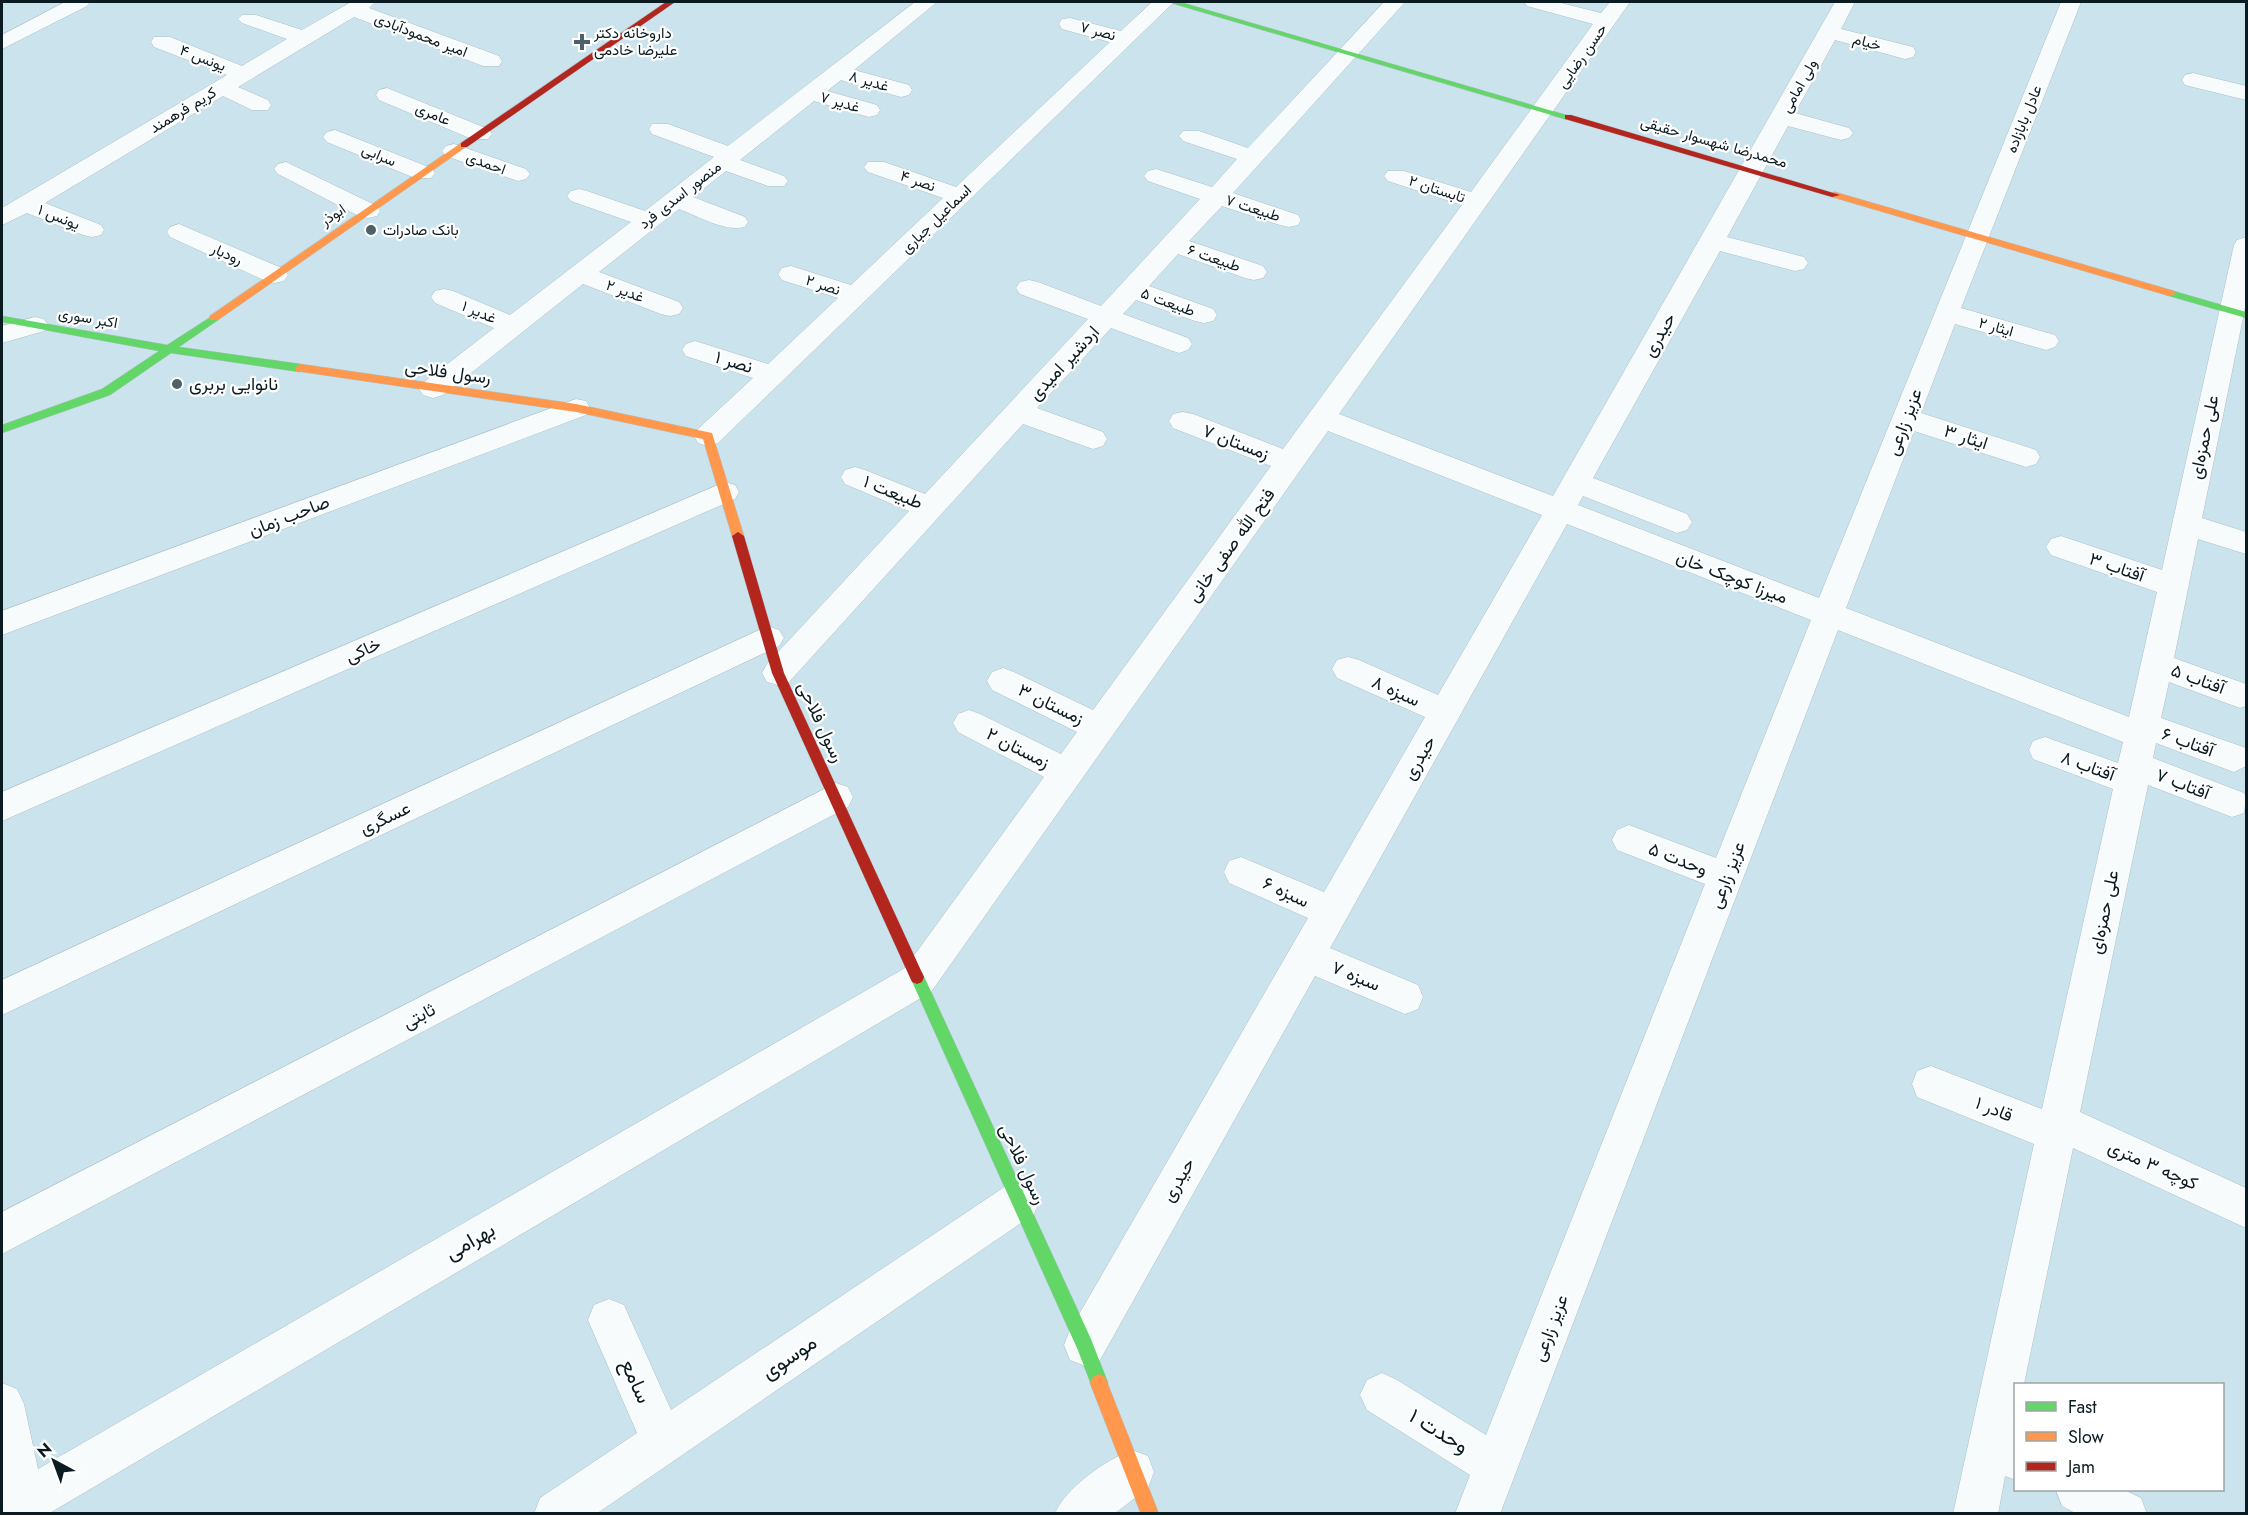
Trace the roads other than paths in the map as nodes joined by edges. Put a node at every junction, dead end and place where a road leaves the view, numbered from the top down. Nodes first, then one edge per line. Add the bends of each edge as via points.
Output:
1 (671, 2) edge
2 (927, 2) edge
3 (1164, 2) edge
4 (1172, 2) edge
5 (1395, 2) edge
6 (1534, 2) edge
7 (1620, 2) edge
8 (1845, 2) edge
9 (2071, 2) edge
10 (67, 4) edge
11 (358, 5) edge
12 (249, 19) dead end
13 (1607, 21) junction
14 (1070, 24) dead end
15 (1829, 32) junction
16 (7, 36) edge
17 (304, 38) junction
18 (1125, 39) junction
19 (162, 42) dead end
20 (1905, 52) dead end
21 (1350, 53) junction
22 (490, 61) dead end
23 (837, 72) junction
24 (244, 74) junction
25 (2193, 80) dead end
26 (221, 87) junction
27 (901, 90) dead end
28 (810, 93) junction
29 (2247, 93) edge
30 (387, 95) dead end
31 (260, 105) dead end
32 (869, 110) dead end
33 (1544, 110) junction
34 (1782, 117) junction
35 (660, 129) dead end
36 (1841, 133) dead end
37 (480, 134) junction
38 (1191, 136) dead end
39 (335, 137) dead end
40 (454, 151) junction
41 (1253, 157) junction
42 (727, 159) junction
43 (876, 167) dead end
44 (286, 170) dead end
45 (1752, 171) junction
46 (423, 173) junction
47 (518, 174) dead end
48 (1156, 176) dead end
49 (1396, 176) dead end
50 (776, 181) dead end
51 (960, 195) junction
52 (579, 196) dead end
53 (1217, 197) junction
54 (675, 199) junction
55 (1478, 202) junction
56 (26, 204) junction
57 (368, 211) junction
58 (2, 218) edge
59 (649, 220) junction
60 (1289, 220) dead end
61 (736, 222) dead end
62 (92, 230) dead end
63 (179, 232) dead end
64 (1976, 236) junction
65 (1713, 241) junction
66 (1173, 244) junction
67 (2245, 261) edge
68 (1795, 263) dead end
69 (1254, 272) dead end
70 (580, 274) junction
71 (791, 274) dead end
72 (275, 275) junction
73 (1029, 288) dead end
74 (1132, 289) junction
75 (856, 295) junction
76 (444, 297) dead end
77 (669, 308) dead end
78 (2239, 312) edge
79 (1947, 313) junction
80 (1204, 315) dead end
81 (1106, 318) junction
82 (2, 319) edge
83 (35, 325) junction
84 (513, 326) junction
85 (2, 335) edge
86 (2046, 341) dead end
87 (1179, 344) dead end
88 (168, 349) junction
89 (695, 350) dead end
90 (773, 375) junction
91 (433, 389) junction
92 (576, 408) junction
93 (1018, 412) junction
94 (1322, 418) junction
95 (1905, 418) junction
96 (1183, 421) dead end
97 (2, 429) edge
98 (708, 436) junction
99 (1093, 439) dead end
100 (2026, 457) dead end
101 (1290, 463) junction
102 (855, 477) dead end
103 (1575, 482) junction
104 (725, 492) junction
105 (930, 508) junction
106 (1559, 510) junction
107 (1677, 522) dead end
108 (2186, 524) junction
109 (2247, 543) edge
110 (2061, 547) dead end
111 (2173, 586) junction
112 (1828, 614) junction
113 (2, 623) edge
114 (768, 638) junction
115 (2156, 664) junction
116 (1348, 669) dead end
117 (778, 673) junction
118 (1003, 681) dead end
119 (2240, 694) dead end
120 (1445, 712) junction
121 (969, 723) dead end
122 (1099, 728) junction
123 (2045, 750) dead end
124 (2137, 752) junction
125 (2234, 758) dead end
126 (1067, 773) junction
127 (836, 797) junction
128 (2232, 803) dead end
129 (2, 807) edge
130 (1629, 840) dead end
131 (1242, 872) dead end
132 (1726, 878) junction
133 (1330, 912) junction
134 (1306, 955) junction
135 (918, 980) junction
136 (1405, 997) dead end
137 (2, 998) edge
138 (1931, 1084) dead end
139 (2058, 1128) junction
140 (1020, 1200) junction
141 (2247, 1208) edge
142 (2, 1234) edge
143 (609, 1320) dead end
144 (1085, 1345) junction
145 (2015, 1383) edge
146 (2014, 1386) edge
147 (1382, 1395) dead end
148 (2, 1404) edge
149 (663, 1443) junction
150 (2003, 1451) edge
151 (1496, 1466) junction
152 (1132, 1472) junction
153 (2080, 1491) edge
154 (24, 1508) edge
155 (556, 1514) edge
156 (1077, 1514) edge
157 (1150, 1514) edge
158 (1477, 1514) edge
159 (1975, 1514) edge
160 (2125, 1514) edge

1 - 37 main road, ابوذر
2 - 23 street, منصور اسدی فرد
3 - 18 street, اسماعیل جباری
4 - 21 main road, محمدرضا شهسوار حقیقی
5 - 21 street, اردشیر امیدی
6 - 13 street
7 - 13 street, حسن رضایی
8 - 15 street, ولی امامی
9 - 64 street, عادل بابازاده
10 - 16 street
11 - 17 street, کریم فرهمند
11 - 22 street, امیر محمودآبادی
12 - 17 street
13 - 33 street, حسن رضایی
14 - 18 street, نصر ۷
15 - 20 street, خیام
15 - 34 street, ولی امامی
17 - 24 street, کریم فرهمند
18 - 51 street, اسماعیل جباری
19 - 24 street, یونس ۴
21 - 33 main road, محمدرضا شهسوار حقیقی
21 - 41 street, اردشیر امیدی
23 - 27 street, غدیر ۸
23 - 28 street, منصور اسدی فرد
24 - 26 street, کریم فرهمند
25 - 29 street
26 - 31 street
26 - 56 street, کریم فرهمند
28 - 32 street, غدیر ۷
28 - 42 street, منصور اسدی فرد
30 - 37 street, عامری
33 - 45 main road, محمدرضا شهسوار حقیقی
33 - 55 street, فتح الله صفی خانی
34 - 36 street
34 - 45 street, ولی امامی
35 - 42 street
37 - 40 main road, ابوذر
38 - 41 street
39 - 46 street, سرابی
40 - 46 main road, ابوذر
40 - 47 street, احمدی
41 - 53 street, اردشیر امیدی
42 - 50 street
42 - 54 street, منصور اسدی فرد
43 - 51 street, نصر ۴
44 - 57 street
45 - 64 main road, محمدرضا شهسوار حقیقی
45 - 65 street, حیدری
46 - 57 main road, ابوذر
48 - 53 street, طبیعت ۷
49 - 55 street, تابستان ۲
51 - 75 street, اسماعیل جباری
52 - 59 street
53 - 60 street, طبیعت ۷
53 - 66 street, اردشیر امیدی
54 - 59 street, منصور اسدی فرد
54 - 61 street
55 - 94 street, فتح الله صفی خانی
56 - 58 street, کریم فرهمند
56 - 62 street, یونس ۱
57 - 72 main road, ابوذر
59 - 70 street, منصور اسدی فرد
63 - 72 street, رودبار
64 - 78 main road, محمدرضا شهسوار حقیقی
64 - 79 street, عزیز زارعی
65 - 68 street
65 - 103 street, حیدری
66 - 69 street, طبیعت ۶
66 - 74 street, اردشیر امیدی
67 - 78 street, علی حمزه‌ای
70 - 77 street, غدیر ۲
70 - 84 street, منصور اسدی فرد
71 - 75 street, نصر ۲
72 - 88 main road, ابوذر
73 - 81 street
74 - 80 street, طبیعت ۵
74 - 81 street, اردشیر امیدی
75 - 90 street, اسماعیل جباری
76 - 84 street, غدیر ۱
78 - 108 street, علی حمزه‌ای
79 - 86 street, ایثار ۲
79 - 95 street, عزیز زارعی
81 - 87 street
81 - 93 street, اردشیر امیدی
82 - 83 main road, اکبر سوری
83 - 85 street
83 - 88 main road, اکبر سوری
84 - 91 street, منصور اسدی فرد
88 - 91 main road, رسول فلاحی
88 - 97 main road, ابوذر via 106,392
89 - 90 street, نصر ۱
90 - 98 street, اسماعیل جباری
91 - 92 main road, رسول فلاحی
92 - 98 main road, رسول فلاحی
92 - 113 street, صاحب زمان
93 - 99 street
93 - 105 street, اردشیر امیدی
94 - 101 street, فتح الله صفی خانی
94 - 106 street, میرزا کوچک خان
95 - 100 street, ایثار ۳
95 - 112 street, عزیز زارعی
96 - 101 street, زمستان ۷
98 - 104 main road, رسول فلاحی
101 - 122 street, فتح الله صفی خانی
102 - 105 street, طبیعت ۱
103 - 106 street, حیدری
103 - 107 street
104 - 114 main road, رسول فلاحی
104 - 129 street, خاکی
105 - 117 street, اردشیر امیدی
106 - 112 street, میرزا کوچک خان
106 - 120 street, حیدری
108 - 109 street
108 - 111 street, علی حمزه‌ای
110 - 111 street, آفتاب ۳
111 - 115 street, علی حمزه‌ای
112 - 124 street, میرزا کوچک خان
112 - 132 street, عزیز زارعی
114 - 117 main road, رسول فلاحی
114 - 137 street, عسگری
115 - 119 street, آفتاب ۵
115 - 124 street, علی حمزه‌ای
116 - 120 street, سبزه ۸
117 - 127 main road, رسول فلاحی
118 - 122 street, زمستان ۳
120 - 133 street, حیدری
121 - 126 street, زمستان ۲
122 - 126 street, فتح الله صفی خانی
123 - 124 street, آفتاب ۸
124 - 125 street, آفتاب ۶
124 - 128 street, آفتاب ۷
124 - 139 street, علی حمزه‌ای
126 - 135 street, فتح الله صفی خانی
127 - 135 main road, رسول فلاحی
127 - 142 street, ثابتی
130 - 132 street, وحدت ۵
131 - 133 street, سبزه ۶
132 - 151 street, عزیز زارعی
133 - 134 street, حیدری
134 - 136 street, سبزه ۷
134 - 144 street, حیدری
135 - 140 main road, رسول فلاحی
135 - 154 street, بهرامی
138 - 139 street, قادر ۱
139 - 141 street, کوچه ۳ متری
139 - 145 street, علی حمزه‌ای
140 - 144 main road, رسول فلاحی
140 - 149 street, موسوی
143 - 149 street, سامع
144 - 152 main road, رسول فلاحی
146 - 150 street, علی حمزه‌ای
147 - 151 street, وحدت ۱
148 - 154 street
149 - 155 street, موسوی
150 - 159 street, علی حمزه‌ای
151 - 158 street, عزیز زارعی
152 - 156 street
152 - 157 main road, رسول فلاحی
153 - 160 street

